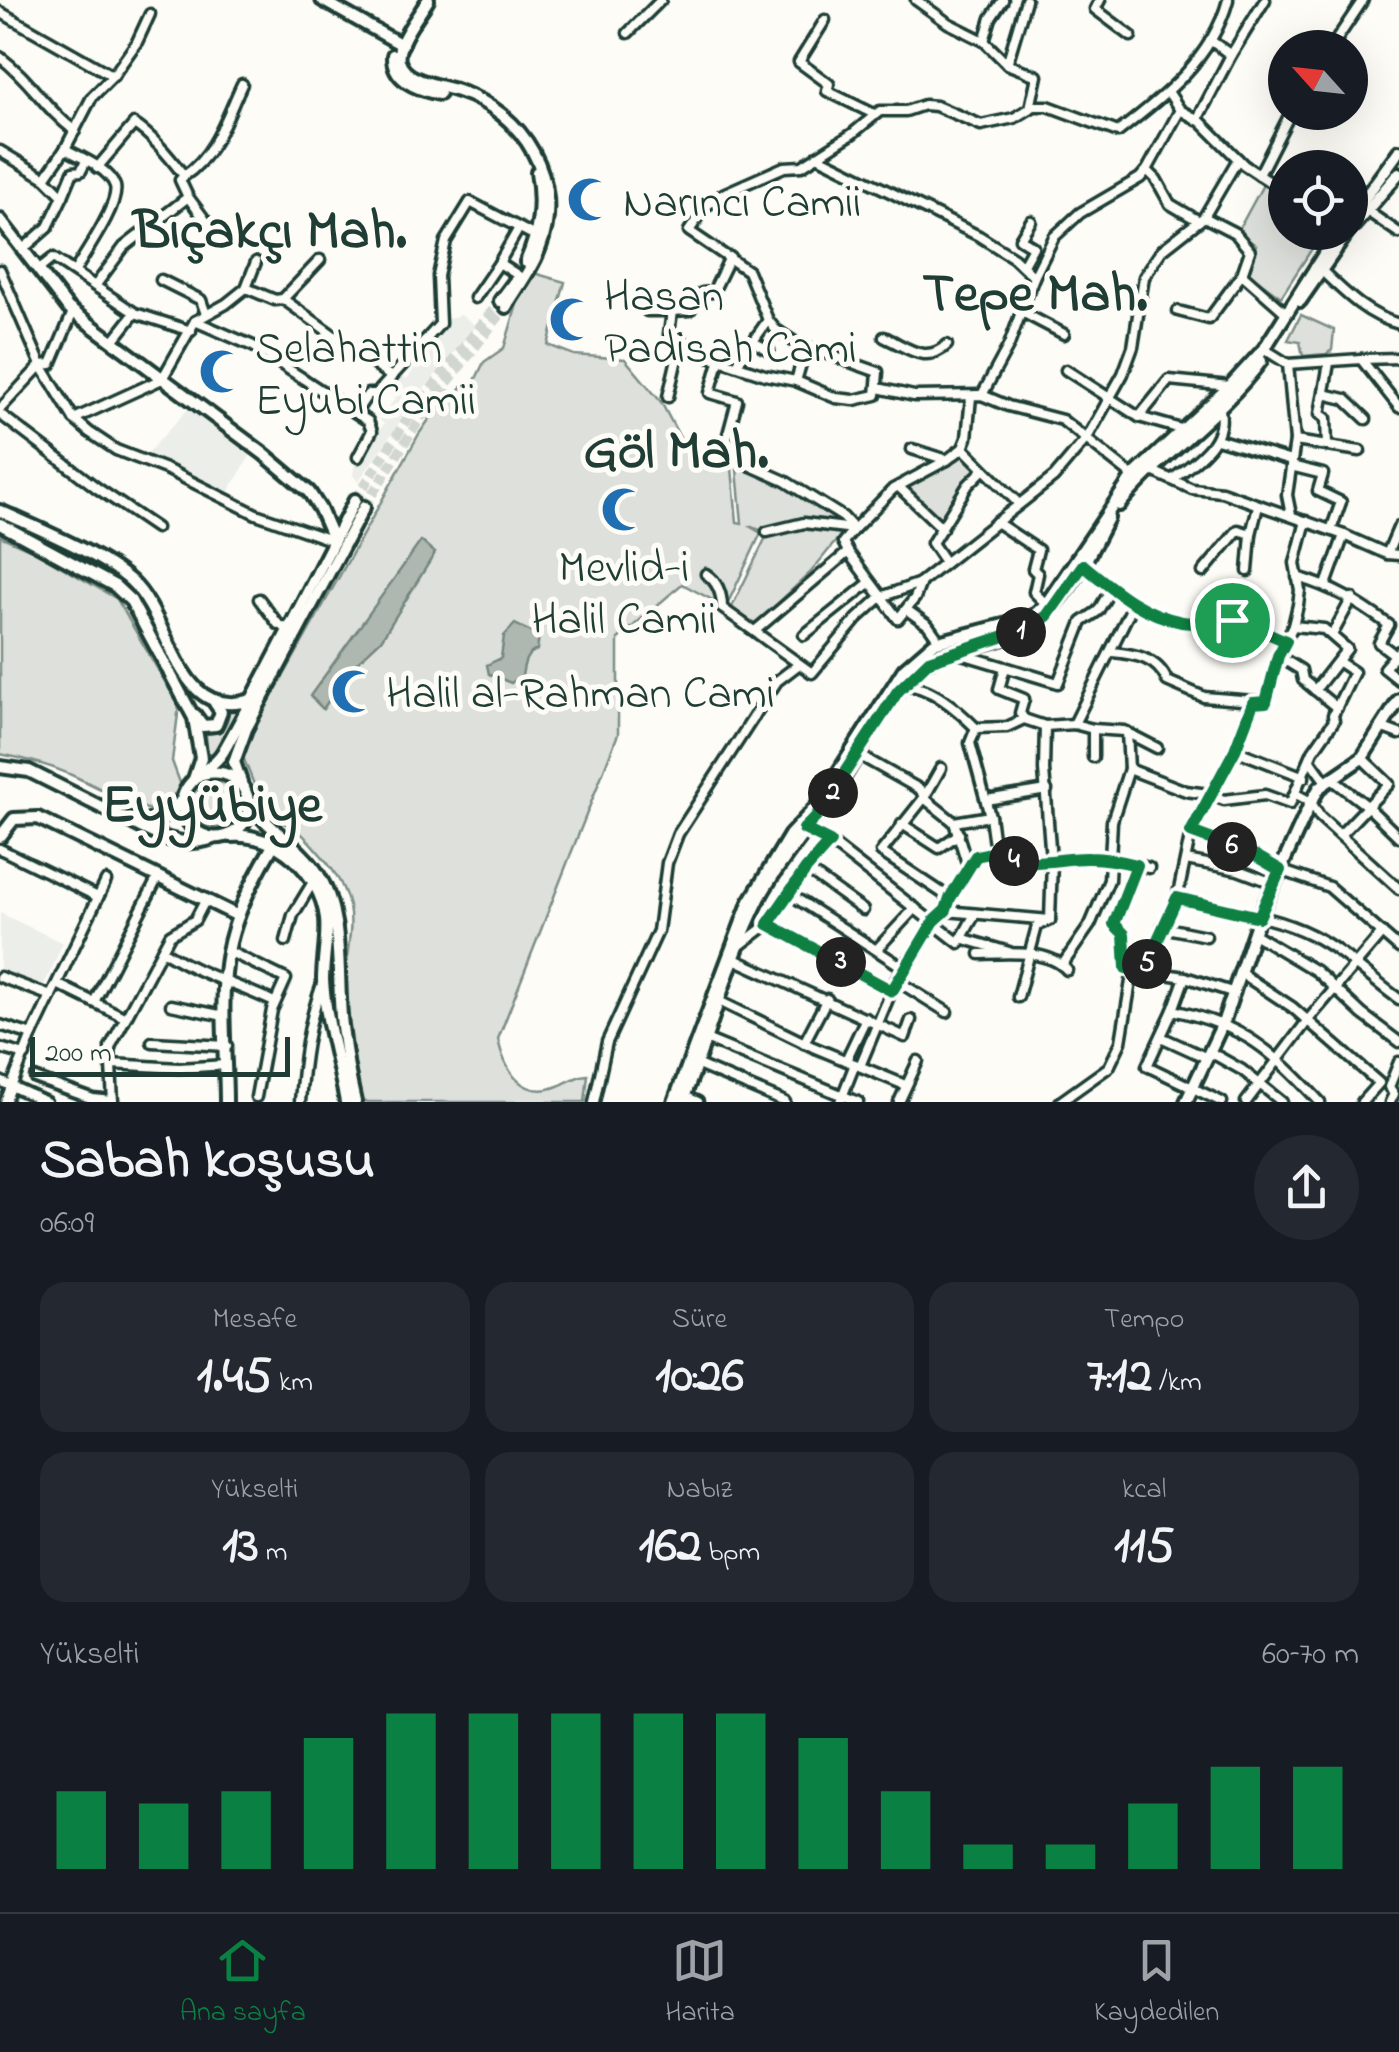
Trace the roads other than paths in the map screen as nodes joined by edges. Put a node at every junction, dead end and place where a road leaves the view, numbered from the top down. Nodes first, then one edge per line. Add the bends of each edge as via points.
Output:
1 (322, 0) edge
2 (420, 0) edge
3 (428, 0) edge
4 (661, 0) edge
5 (916, 0) edge
6 (1003, 0) edge
7 (1026, 0) edge
8 (1100, 0) edge
9 (1228, 0) edge
10 (1265, 0) edge
11 (1362, 0) edge
12 (0, 12) edge
13 (150, 14) dead end
14 (824, 20) dead end
15 (1343, 30) edge
16 (628, 33) dead end
17 (1130, 36) dead end
18 (984, 40) junction
19 (1210, 40) junction
20 (400, 44) junction
21 (1231, 55) junction
22 (0, 57) edge
23 (1006, 64) junction
24 (113, 76) junction
25 (242, 84) dead end
26 (1169, 94) junction
27 (1030, 108) junction
28 (1180, 110) junction
29 (874, 114) junction
30 (1197, 120) junction
31 (1281, 130) edge
32 (75, 131) junction
33 (65, 149) junction
34 (0, 151) edge
35 (1399, 151) edge
36 (816, 156) junction
37 (1238, 159) junction
38 (86, 160) junction
39 (98, 168) junction
40 (1146, 170) junction
41 (1259, 174) junction
42 (1399, 174) edge
43 (184, 176) junction
44 (45, 178) junction
45 (1268, 180) edge
46 (1368, 193) edge
47 (62, 196) junction
48 (188, 198) junction
49 (1368, 209) edge
50 (1368, 211) edge
51 (1201, 219) junction
52 (0, 220) edge
53 (1032, 221) dead end
54 (208, 224) dead end
55 (518, 228) junction
56 (1399, 233) edge
57 (537, 237) junction
58 (22, 249) junction
59 (1326, 250) edge
60 (1335, 250) edge
61 (730, 257) junction
62 (320, 260) dead end
63 (256, 262) dead end
64 (499, 264) junction
65 (1023, 265) junction
66 (0, 270) edge
67 (38, 270) junction
68 (75, 270) junction
69 (1320, 270) junction
70 (1242, 274) junction
71 (518, 276) junction
72 (1034, 277) junction
73 (161, 280) dead end
74 (95, 286) junction
75 (246, 288) junction
76 (283, 298) junction
77 (475, 298) dead end
78 (672, 311) junction
79 (1178, 311) dead end
80 (73, 312) junction
81 (647, 312) dead end
82 (1022, 312) junction
83 (1285, 312) junction
84 (134, 313) junction
85 (206, 314) junction
86 (768, 320) junction
87 (195, 321) junction
88 (1399, 324) edge
89 (191, 331) junction
90 (1064, 334) dead end
91 (884, 337) dead end
92 (113, 342) junction
93 (753, 342) junction
94 (947, 345) dead end
95 (680, 346) junction
96 (806, 348) junction
97 (768, 350) dead end
98 (1265, 350) junction
99 (720, 358) junction
100 (1360, 358) junction
101 (1399, 358) edge
102 (1329, 363) junction
103 (737, 364) junction
104 (1288, 364) junction
105 (42, 365) junction
106 (1066, 370) dead end
107 (390, 376) junction
108 (162, 379) junction
109 (796, 381) junction
110 (1230, 386) junction
111 (878, 388) junction
112 (1324, 394) junction
113 (982, 395) junction
114 (668, 397) dead end
115 (972, 397) junction
116 (1110, 399) junction
117 (1219, 406) junction
118 (1399, 406) edge
119 (0, 412) edge
120 (356, 412) junction
121 (1138, 417) junction
122 (74, 419) junction
123 (1366, 420) dead end
124 (1181, 429) junction
125 (1087, 438) junction
126 (1218, 440) junction
127 (1295, 441) junction
128 (1328, 446) junction
129 (963, 448) junction
130 (912, 449) dead end
131 (1360, 450) dead end
132 (358, 457) dead end
133 (947, 460) junction
134 (1291, 463) junction
135 (983, 470) junction
136 (1150, 470) junction
137 (1133, 476) junction
138 (1173, 479) junction
139 (899, 486) junction
140 (1018, 503) junction
141 (1258, 506) junction
142 (0, 510) edge
143 (1291, 515) junction
144 (1306, 521) junction
145 (996, 522) junction
146 (0, 524) edge
147 (1399, 526) edge
148 (156, 528) dead end
149 (942, 528) junction
150 (854, 530) junction
151 (1331, 530) junction
152 (767, 532) dead end
153 (1251, 534) junction
154 (1344, 534) junction
155 (334, 541) junction
156 (848, 552) junction
157 (1387, 554) junction
158 (1399, 555) edge
159 (945, 562) junction
160 (1083, 565) junction
161 (1248, 571) dead end
162 (1203, 572) dead end
163 (706, 574) dead end
164 (1297, 578) junction
165 (921, 582) junction
166 (870, 583) junction
167 (1326, 585) junction
168 (1110, 589) junction
169 (881, 598) junction
170 (1352, 598) junction
171 (259, 599) dead end
172 (1046, 604) junction
173 (1133, 605) junction
174 (906, 610) junction
175 (1292, 626) junction
176 (290, 630) junction
177 (756, 630) junction
178 (804, 634) dead end
179 (1332, 636) junction
180 (1286, 641) junction
181 (940, 642) junction
182 (955, 652) junction
183 (1112, 652) junction
184 (1397, 653) edge
185 (1278, 656) junction
186 (1338, 662) junction
187 (798, 664) junction
188 (1005, 668) junction
189 (1399, 680) edge
190 (903, 685) junction
191 (1315, 690) junction
192 (211, 700) junction
193 (252, 700) junction
194 (1399, 700) edge
195 (1253, 703) junction
196 (189, 706) junction
197 (1337, 708) junction
198 (1024, 718) junction
199 (1074, 724) junction
200 (1045, 726) junction
201 (976, 728) junction
202 (1383, 728) junction
203 (1093, 729) junction
204 (1127, 732) junction
205 (1399, 734) edge
206 (1157, 748) dead end
207 (1235, 750) junction
208 (859, 755) junction
209 (1094, 757) dead end
210 (1362, 758) junction
211 (1310, 760) junction
212 (0, 767) edge
213 (941, 768) dead end
214 (1128, 770) junction
215 (198, 776) junction
216 (1304, 777) junction
217 (1329, 780) junction
218 (241, 783) junction
219 (1048, 790) junction
220 (1208, 794) junction
221 (1296, 794) junction
222 (183, 797) junction
223 (924, 798) junction
224 (986, 800) junction
225 (249, 802) junction
226 (1312, 802) junction
227 (1368, 806) junction
228 (990, 816) junction
229 (125, 818) junction
230 (954, 822) junction
231 (902, 824) junction
232 (804, 829) junction
233 (2, 831) edge
234 (1191, 832) junction
235 (958, 834) junction
236 (1340, 835) junction
237 (219, 837) junction
238 (1399, 837) edge
239 (830, 842) junction
240 (274, 844) junction
241 (0, 848) edge
242 (995, 852) junction
243 (1111, 859) junction
244 (1051, 860) junction
245 (1186, 860) junction
246 (1137, 865) junction
247 (968, 866) junction
248 (1149, 868) dead end
249 (806, 869) junction
250 (1280, 870) junction
251 (158, 878) junction
252 (106, 881) dead end
253 (313, 882) junction
254 (1273, 884) junction
255 (1399, 889) edge
256 (788, 893) junction
257 (98, 897) junction
258 (950, 898) junction
259 (1177, 898) junction
260 (206, 899) junction
261 (915, 908) junction
262 (864, 910) dead end
263 (946, 910) junction
264 (975, 914) junction
265 (238, 916) junction
266 (1259, 917) junction
267 (1050, 920) junction
268 (934, 921) junction
269 (768, 924) junction
270 (1162, 927) junction
271 (1254, 934) junction
272 (1382, 934) junction
273 (1206, 936) dead end
274 (961, 938) junction
275 (286, 941) dead end
276 (738, 946) junction
277 (1399, 948) edge
278 (877, 949) junction
279 (162, 950) junction
280 (228, 951) junction
281 (1010, 953) junction
282 (980, 954) dead end
283 (1030, 955) junction
284 (734, 959) junction
285 (1355, 965) junction
286 (904, 968) junction
287 (1133, 969) junction
288 (1144, 970) junction
289 (1242, 974) junction
290 (0, 977) edge
291 (1186, 977) junction
292 (225, 978) junction
293 (896, 980) junction
294 (323, 981) junction
295 (56, 984) junction
296 (1336, 989) junction
297 (892, 991) junction
298 (1234, 993) junction
299 (51, 996) junction
300 (1018, 997) dead end
301 (827, 999) junction
302 (1399, 1000) edge
303 (94, 1002) junction
304 (274, 1002) junction
305 (721, 1002) junction
306 (171, 1005) dead end
307 (1173, 1010) junction
308 (947, 1012) dead end
309 (224, 1016) junction
310 (124, 1017) junction
311 (866, 1018) junction
312 (911, 1020) dead end
313 (1308, 1020) junction
314 (1223, 1023) junction
315 (878, 1024) junction
316 (0, 1025) edge
317 (32, 1035) junction
318 (1161, 1036) junction
319 (905, 1037) junction
320 (708, 1040) junction
321 (152, 1042) dead end
322 (1399, 1042) edge
323 (804, 1043) junction
324 (227, 1046) junction
325 (0, 1048) edge
326 (900, 1050) dead end
327 (25, 1055) junction
328 (1208, 1055) junction
329 (1278, 1060) junction
330 (918, 1061) dead end
331 (1399, 1062) edge
332 (854, 1063) junction
333 (111, 1064) junction
334 (226, 1065) junction
335 (698, 1065) junction
336 (35, 1078) dead end
337 (0, 1081) edge
338 (1378, 1082) junction
339 (1261, 1084) junction
340 (905, 1085) junction
341 (1194, 1086) junction
342 (12, 1087) junction
343 (1389, 1087) junction
344 (56, 1088) junction
345 (256, 1097) dead end
346 (842, 1099) edge
347 (680, 1100) edge
348 (93, 1101) edge
349 (5, 1102) edge
350 (49, 1102) edge
351 (113, 1102) edge
352 (226, 1102) edge
353 (300, 1102) edge
354 (346, 1102) edge
355 (355, 1102) edge
356 (594, 1102) edge
357 (698, 1102) edge
358 (786, 1102) edge
359 (858, 1102) edge
360 (899, 1102) edge
361 (1060, 1102) edge
362 (1186, 1102) edge
363 (1222, 1102) edge
364 (1246, 1102) edge
365 (1282, 1102) edge
366 (1320, 1102) edge
367 (1362, 1102) edge
368 (1390, 1102) edge

1 - 20 main road
2 - 20 main road
3 - 20 main road
4 - 16 street
5 - 18 street
6 - 18 street
7 - 23 street
8 - 17 street via 1095,9
9 - 19 street
10 - 21 street
11 - 15 street
12 - 24 street
13 - 24 street
14 - 29 street via 799,62 829,84 826,91
18 - 23 street
19 - 21 street
19 - 26 street
20 - 57 main road via 392,60 402,79 496,117 522,144 539,185
20 - 71 main road via 406,72 504,116 541,163 548,219 540,250 503,304
21 - 30 street
22 - 32 street
23 - 27 street via 1037,76
24 - 32 street via 92,97
25 - 43 street via 202,162
26 - 27 street via 1118,132 1048,106
26 - 28 street
27 - 29 street via 981,126 924,104
28 - 30 street
28 - 40 street
29 - 36 street
30 - 37 street
31 - 41 street
32 - 33 street
33 - 38 street
33 - 44 street
34 - 44 street
35 - 46 main road
36 - 61 street via 706,206 689,231
36 - 65 street
37 - 41 street
37 - 51 street
38 - 39 street
38 - 47 street
39 - 43 street via 134,124
39 - 68 street via 115,187 114,202
40 - 51 street via 1170,204
40 - 72 street via 1080,213 1054,238
41 - 45 street
42 - 49 main road
43 - 48 street
44 - 47 street
47 - 58 street via 48,227
48 - 54 street
48 - 74 street via 118,252
50 - 56 street
51 - 70 street via 1235,233 1250,251
51 - 116 street via 1162,250 1144,277 1133,347
52 - 58 main road
53 - 65 street via 1020,239 1033,247
55 - 57 street
55 - 64 street
55 - 107 street via 470,202 446,241 438,276 440,324
57 - 71 main road
58 - 67 main road
59 - 83 main road
60 - 69 main road
61 - 78 street via 713,292 702,293 690,310
61 - 86 street via 748,271
62 - 76 street
63 - 75 street
64 - 71 street
64 - 77 street
65 - 72 street
66 - 105 street
67 - 68 street via 53,258
67 - 80 main road
68 - 74 street
69 - 88 street via 1355,302
69 - 98 main road
70 - 79 street via 1208,319
70 - 83 street
72 - 82 street
73 - 85 street via 202,300
74 - 84 street
75 - 76 street
75 - 85 street
76 - 107 street
78 - 81 street
78 - 95 street via 670,334 682,339
80 - 92 main road
80 - 105 street via 51,364
82 - 90 street
82 - 113 street
83 - 98 main road
84 - 89 street
84 - 92 street
85 - 87 street
86 - 93 street
86 - 96 street
87 - 89 street
87 - 120 street via 253,346
89 - 108 street
91 - 94 street via 925,357
92 - 108 main road
93 - 97 street
93 - 103 street
95 - 99 street
95 - 114 street
96 - 109 street
96 - 111 street via 878,372
98 - 104 street
98 - 110 main road
98 - 117 main road
99 - 103 street
99 - 150 street via 710,394 737,402 727,438 737,459 843,516
100 - 101 street
100 - 102 street
100 - 118 street
102 - 104 street
102 - 112 street
103 - 109 street
104 - 127 street
105 - 119 street
105 - 122 street
106 - 116 street
107 - 120 street
108 - 122 street
108 - 155 main road via 308,492
109 - 111 street via 849,400 876,396
110 - 121 street via 1169,380
110 - 124 main road
111 - 115 street
112 - 123 street via 1345,399
112 - 128 street via 1320,414
113 - 115 street
113 - 125 street via 1062,420
115 - 129 street
116 - 121 street
116 - 125 street
117 - 126 street
117 - 136 main road
119 - 148 street
120 - 132 street via 372,431
121 - 124 street
122 - 155 street via 116,450 284,526
124 - 137 main road
125 - 137 street
125 - 140 street via 1054,476
126 - 134 street
126 - 138 street
127 - 128 street
127 - 134 street
128 - 131 street
129 - 133 street
129 - 135 street
130 - 133 street
133 - 139 street
134 - 143 street
134 - 151 street via 1322,474 1318,491 1341,502
135 - 140 street
135 - 149 street
136 - 138 street
136 - 160 main road via 1109,517
137 - 172 main road
138 - 141 street
139 - 149 street
139 - 150 street
140 - 145 street
141 - 143 street
141 - 153 street
142 - 192 main road via 132,582 194,688
143 - 144 street
144 - 151 street
144 - 164 street
145 - 159 street
145 - 172 street via 1038,550 1034,592
146 - 196 main road via 115,586 143,621
147 - 157 street
149 - 159 street via 932,544
150 - 152 street via 804,522
150 - 156 street via 843,542
151 - 154 street
153 - 161 street
153 - 162 street via 1238,530
154 - 157 street
154 - 167 street
155 - 176 main road
155 - 218 main road via 359,503 246,729 234,762
156 - 166 street
156 - 177 street
157 - 158 street
159 - 165 street
160 - 168 street
160 - 182 main road via 1047,616 1006,638
163 - 177 street via 722,596 722,608
164 - 167 street
164 - 175 street
165 - 169 street
165 - 174 street
166 - 169 street
166 - 178 street
167 - 170 street
168 - 173 street
168 - 188 street via 1098,612 1082,622 1058,683
169 - 174 street via 898,619
169 - 187 street via 812,673
170 - 179 street
170 - 184 street via 1389,625 1379,643
171 - 176 street
172 - 181 main road via 1031,618
173 - 180 street via 1182,622 1232,620
173 - 183 street
174 - 181 street
175 - 179 street
175 - 180 street
176 - 193 main road
177 - 187 street
179 - 186 street via 1347,649
180 - 185 street
181 - 347 main road via 904,668 760,882 740,921
182 - 188 street
182 - 190 main road via 929,661
183 - 195 street via 1147,658 1167,681 1204,696
183 - 199 street
184 - 189 street via 1384,668
185 - 191 street via 1301,670
185 - 195 street via 1266,702
186 - 191 street
186 - 197 street via 1354,672
187 - 356 street via 776,681 678,834 658,932 607,1042
188 - 198 street via 998,689 1024,699
190 - 201 street via 929,691
190 - 208 main road
191 - 197 street
192 - 193 main road via 234,706
192 - 196 main road via 221,712 216,726 204,726
193 - 215 main road via 218,760
194 - 202 main road
195 - 207 street
196 - 215 main road via 201,746
197 - 211 street
198 - 200 street
198 - 201 street via 1007,727
199 - 200 street
199 - 203 street
200 - 219 street
201 - 224 street via 970,743
202 - 205 street
202 - 210 main road
203 - 204 street
203 - 209 street
204 - 206 street
204 - 214 street
207 - 216 street
207 - 220 street
208 - 223 street via 921,790
208 - 232 main road
210 - 217 main road
210 - 227 street via 1389,784
211 - 216 street
211 - 217 street
212 - 229 main road via 29,771
213 - 223 street
214 - 220 street
214 - 243 street via 1112,821
215 - 218 main road via 224,772
215 - 222 main road
216 - 221 street
217 - 226 main road
217 - 227 street
218 - 225 main road
219 - 224 street
219 - 244 street
220 - 221 street via 1290,804
220 - 234 street
221 - 226 street
222 - 229 main road via 157,820
222 - 237 main road via 192,829
223 - 230 street
223 - 231 street
224 - 228 street
225 - 237 main road via 243,824
225 - 355 main road via 310,864 328,897
226 - 236 street
226 - 250 main road
227 - 236 street
227 - 238 street
228 - 230 street
228 - 242 street
229 - 237 main road via 177,844
230 - 235 street
231 - 235 street via 939,848
231 - 258 street via 881,852
232 - 239 street
232 - 276 main road
233 - 251 main road via 14,819 38,818
234 - 245 street
234 - 250 street
235 - 247 street
236 - 255 street
237 - 240 main road via 257,835
239 - 249 street
239 - 261 street
240 - 253 main road
240 - 265 main road
241 - 257 street
242 - 244 street via 1005,860
242 - 247 street via 976,856
243 - 244 street
243 - 246 street
243 - 283 street via 1102,900 1065,967
244 - 267 street
245 - 254 street
245 - 259 street
246 - 248 street
246 - 287 street via 1114,924 1124,934 1126,968
247 - 258 street
249 - 256 street
249 - 262 street
250 - 254 main road
250 - 272 street via 1329,886
251 - 260 main road
251 - 303 street
252 - 257 street
253 - 275 street
253 - 294 main road via 326,920
254 - 266 main road
256 - 269 street
256 - 278 street
257 - 295 street
258 - 263 street
259 - 266 street
259 - 270 street
260 - 265 main road
260 - 279 street via 195,920 170,934
261 - 268 street
261 - 278 street
263 - 264 street
263 - 268 street
264 - 267 street
264 - 274 street
265 - 280 main road
266 - 271 main road
266 - 285 street via 1310,934
267 - 283 street via 1037,926
268 - 274 street via 959,943
268 - 286 street
269 - 276 street
269 - 297 street
270 - 273 street
270 - 288 street
271 - 289 main road
271 - 296 street
272 - 277 street
272 - 285 street
274 - 281 street
276 - 284 main road
278 - 286 street
279 - 292 street via 191,970
279 - 310 street
280 - 292 main road
280 - 304 street via 286,979
281 - 282 street
281 - 283 street
283 - 300 street
284 - 301 street
284 - 305 main road
285 - 296 street
285 - 302 street
286 - 293 street
287 - 288 street
287 - 361 street via 1109,1067
288 - 291 street
289 - 298 main road
289 - 313 street
290 - 299 street
291 - 298 street
291 - 307 street
292 - 304 street
292 - 309 main road
293 - 297 street
293 - 308 street
294 - 353 street via 304,1051
294 - 354 main road
295 - 299 street
295 - 303 street
296 - 313 street
296 - 322 street
297 - 315 street
298 - 314 main road
299 - 317 street
301 - 311 street
301 - 323 street
303 - 310 street
304 - 345 street
305 - 320 main road
305 - 323 street
306 - 309 street
307 - 314 street
307 - 318 street
309 - 324 main road
310 - 333 street via 110,1047
311 - 315 street
311 - 332 street
312 - 319 street
313 - 329 street
313 - 338 street
314 - 328 main road
314 - 329 street
315 - 319 street
315 - 332 street
316 - 317 street
317 - 327 street
318 - 328 street
318 - 341 street via 1147,1066
319 - 326 street
320 - 335 main road
320 - 346 street
321 - 324 street
323 - 332 street
324 - 334 main road
325 - 327 street
327 - 342 street
328 - 339 street
328 - 341 main road
329 - 339 street
329 - 366 street
330 - 340 street
331 - 343 street
332 - 340 street
332 - 346 street
333 - 334 street
333 - 351 street
334 - 352 main road
335 - 347 main road
335 - 358 street
336 - 344 street
337 - 342 street
338 - 343 street
338 - 367 street
339 - 364 street
339 - 365 street
340 - 360 street
341 - 362 main road
341 - 363 street
342 - 349 street
342 - 350 street
343 - 368 street
344 - 348 street
344 - 350 street
346 - 359 street
347 - 357 street
348 - 351 street

